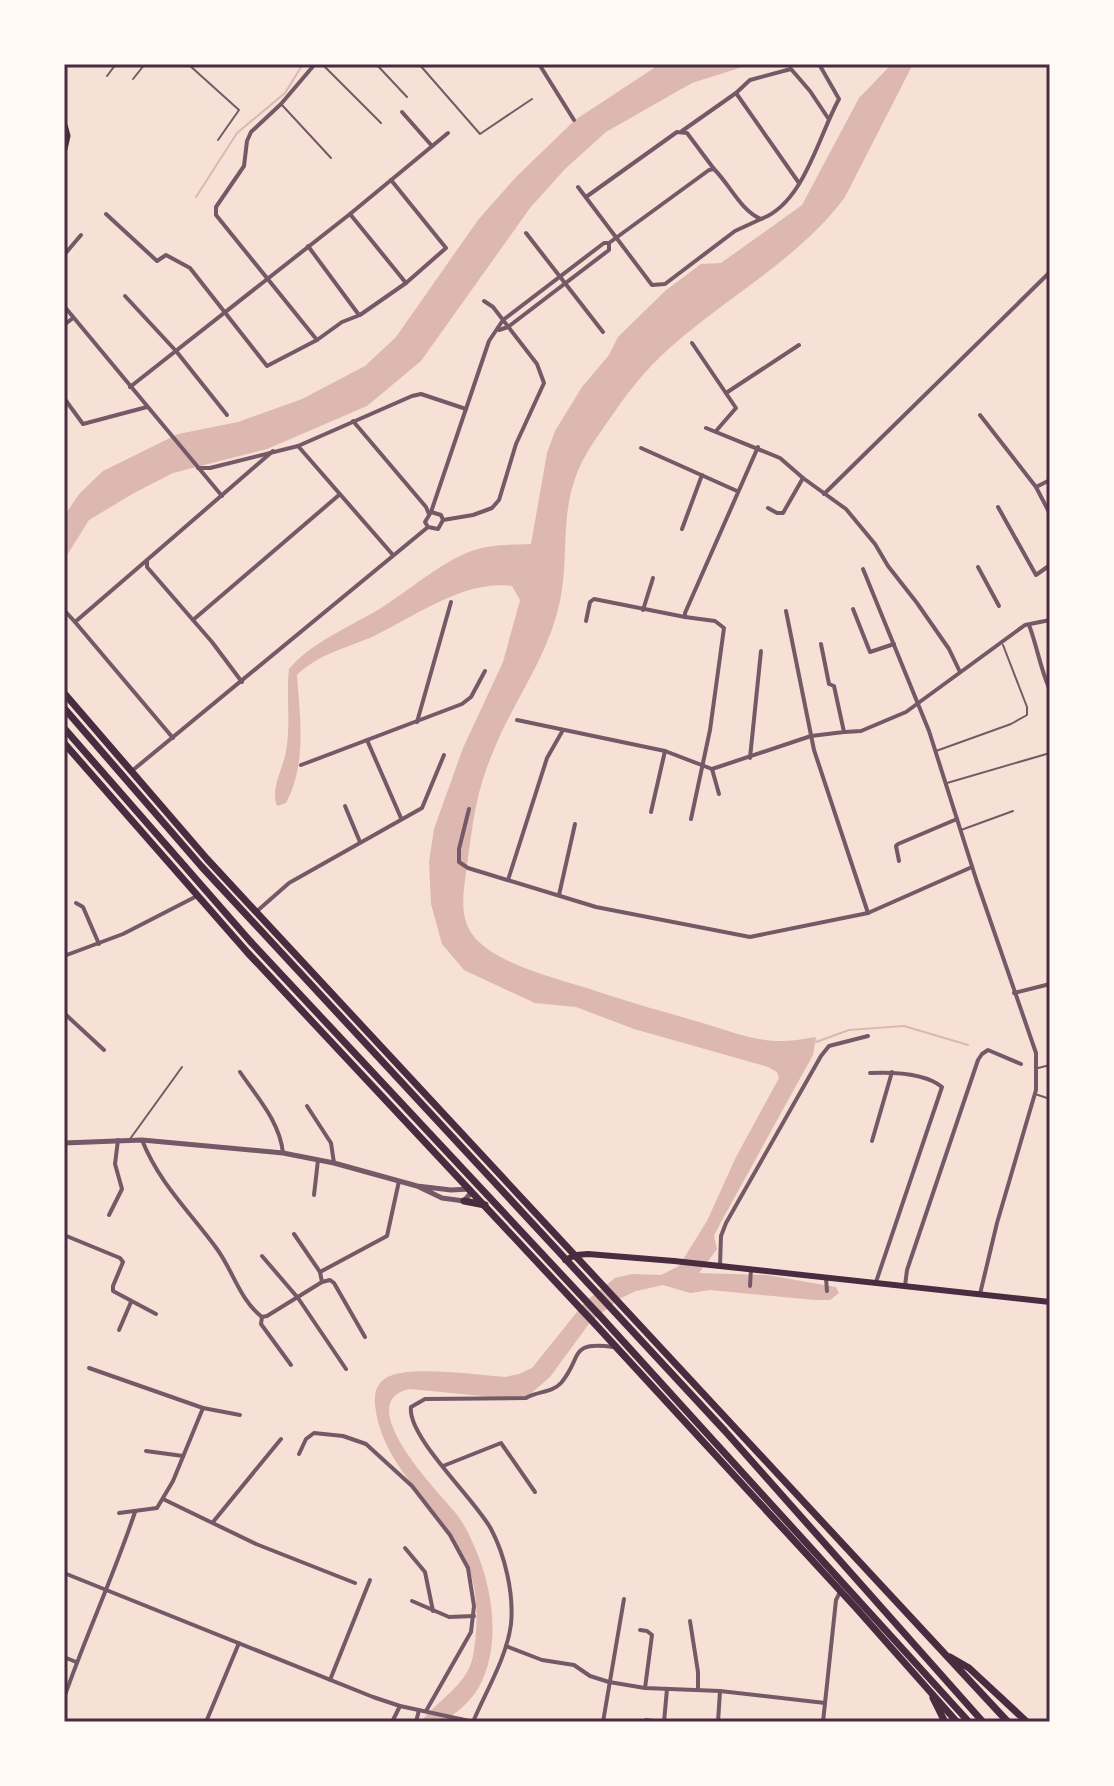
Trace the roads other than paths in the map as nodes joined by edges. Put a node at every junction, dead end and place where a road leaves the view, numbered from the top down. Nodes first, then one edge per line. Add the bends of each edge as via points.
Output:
1 (116, 64) edge
2 (145, 64) edge
3 (188, 64) edge
4 (315, 64) edge
5 (322, 64) edge
6 (376, 64) edge
7 (419, 64) edge
8 (539, 64) edge
9 (819, 64) edge
10 (107, 76) dead end
11 (133, 79) dead end
12 (736, 93) junction
13 (407, 97) dead end
14 (532, 99) dead end
15 (281, 104) junction
16 (402, 112) dead end
17 (828, 119) junction
18 (574, 120) dead end
19 (381, 123) dead end
20 (64, 125) edge
21 (682, 131) junction
22 (448, 133) dead end
23 (218, 140) dead end
24 (432, 146) junction
25 (64, 149) edge
26 (331, 158) dead end
27 (714, 169) junction
28 (391, 180) junction
29 (799, 183) junction
30 (578, 187) dead end
31 (586, 197) junction
32 (106, 214) dead end
33 (350, 214) junction
34 (761, 219) junction
35 (526, 233) dead end
36 (81, 235) dead end
37 (617, 238) junction
38 (609, 243) junction
39 (308, 246) junction
40 (64, 255) edge
41 (1050, 272) edge
42 (560, 277) junction
43 (267, 278) junction
44 (406, 283) junction
45 (565, 284) junction
46 (125, 296) dead end
47 (484, 301) dead end
48 (64, 306) edge
49 (225, 313) junction
50 (360, 315) junction
51 (73, 318) junction
52 (503, 320) junction
53 (64, 325) edge
54 (508, 327) junction
55 (497, 331) junction
56 (603, 332) dead end
57 (317, 340) junction
58 (692, 343) dead end
59 (799, 345) dead end
60 (176, 351) junction
61 (130, 387) junction
62 (726, 393) junction
63 (64, 398) edge
64 (148, 407) junction
65 (466, 409) junction
66 (227, 415) dead end
67 (980, 415) dead end
68 (353, 421) junction
69 (706, 428) dead end
70 (716, 431) junction
71 (298, 446) junction
72 (758, 447) junction
73 (641, 448) dead end
74 (273, 451) junction
75 (198, 468) junction
76 (702, 475) junction
77 (803, 478) junction
78 (1050, 480) edge
79 (1036, 487) junction
80 (737, 491) junction
81 (824, 494) junction
82 (339, 495) junction
83 (222, 496) junction
84 (998, 507) dead end
85 (768, 508) dead end
86 (430, 513) junction
87 (1050, 514) edge
88 (443, 520) junction
89 (428, 527) junction
90 (682, 529) dead end
91 (393, 555) junction
92 (147, 560) junction
93 (1050, 565) edge
94 (978, 567) dead end
95 (863, 569) dead end
96 (653, 578) dead end
97 (451, 602) dead end
98 (999, 606) dead end
99 (853, 609) dead end
100 (64, 610) edge
101 (643, 610) junction
102 (786, 611) dead end
103 (685, 617) junction
104 (193, 620) junction
105 (1050, 620) edge
106 (586, 621) dead end
107 (75, 622) junction
108 (1029, 625) junction
109 (1002, 641) junction
110 (821, 644) dead end
111 (894, 644) junction
112 (761, 651) dead end
113 (485, 671) dead end
114 (960, 672) junction
115 (242, 682) junction
116 (1049, 688) edge
117 (64, 693) edge
118 (918, 702) junction
119 (64, 708) edge
120 (517, 720) dead end
121 (417, 722) junction
122 (64, 728) edge
123 (563, 730) junction
124 (844, 732) junction
125 (811, 736) junction
126 (173, 738) junction
127 (367, 740) junction
128 (64, 743) edge
129 (665, 751) junction
130 (935, 751) junction
131 (1050, 753) edge
132 (444, 755) dead end
133 (750, 758) junction
134 (301, 765) dead end
135 (704, 765) junction
136 (712, 769) junction
137 (131, 772) junction
138 (124, 778) junction
139 (946, 783) junction
140 (719, 794) dead end
141 (345, 806) dead end
142 (469, 809) dead end
143 (1013, 811) dead end
144 (651, 812) dead end
145 (401, 819) junction
146 (691, 819) dead end
147 (957, 819) junction
148 (575, 824) dead end
149 (960, 831) junction
150 (360, 842) junction
151 (899, 861) dead end
152 (972, 867) junction
153 (508, 880) junction
154 (559, 895) junction
155 (197, 896) junction
156 (76, 903) dead end
157 (256, 912) junction
158 (868, 913) junction
159 (99, 944) junction
160 (64, 956) edge
161 (1050, 984) edge
162 (1014, 993) junction
163 (64, 1013) edge
164 (868, 1036) dead end
165 (104, 1050) dead end
166 (1021, 1064) dead end
167 (1050, 1065) edge
168 (182, 1067) dead end
169 (1037, 1069) junction
170 (240, 1072) dead end
171 (892, 1072) junction
172 (870, 1073) dead end
173 (1034, 1094) junction
174 (1050, 1099) edge
175 (307, 1106) dead end
176 (118, 1140) junction
177 (129, 1140) junction
178 (142, 1140) junction
179 (872, 1141) dead end
180 (64, 1143) edge
181 (283, 1153) junction
182 (318, 1160) junction
183 (334, 1163) junction
184 (493, 1167) junction
185 (486, 1174) junction
186 (399, 1181) junction
187 (477, 1182) junction
188 (417, 1186) junction
189 (470, 1189) junction
190 (314, 1195) dead end
191 (464, 1201) junction
192 (484, 1204) junction
193 (499, 1207) junction
194 (109, 1215) dead end
195 (294, 1234) dead end
196 (64, 1235) edge
197 (576, 1255) junction
198 (262, 1256) dead end
199 (565, 1260) junction
200 (720, 1266) junction
201 (751, 1271) junction
202 (320, 1272) junction
203 (826, 1281) junction
204 (322, 1282) junction
205 (876, 1284) junction
206 (750, 1286) dead end
207 (905, 1288) junction
208 (827, 1291) dead end
209 (979, 1296) junction
210 (298, 1298) junction
211 (131, 1302) junction
212 (1050, 1302) edge
213 (156, 1314) dead end
214 (262, 1317) junction
215 (119, 1330) dead end
216 (365, 1337) dead end
217 (615, 1347) junction
218 (291, 1365) dead end
219 (89, 1368) dead end
220 (346, 1369) dead end
221 (203, 1408) junction
222 (240, 1415) dead end
223 (281, 1439) dead end
224 (146, 1451) dead end
225 (299, 1454) dead end
226 (183, 1456) junction
227 (768, 1464) junction
228 (443, 1466) junction
229 (760, 1470) junction
230 (535, 1492) dead end
231 (163, 1499) junction
232 (811, 1511) junction
233 (135, 1512) junction
234 (119, 1513) dead end
235 (803, 1518) junction
236 (213, 1522) junction
237 (405, 1548) dead end
238 (64, 1573) edge
239 (370, 1580) dead end
240 (355, 1583) dead end
241 (843, 1588) junction
242 (107, 1590) junction
243 (624, 1599) dead end
244 (412, 1601) dead end
245 (433, 1611) junction
246 (474, 1616) junction
247 (690, 1621) dead end
248 (640, 1630) dead end
249 (239, 1643) junction
250 (506, 1646) junction
251 (946, 1656) junction
252 (64, 1657) edge
253 (76, 1662) junction
254 (330, 1680) junction
255 (609, 1682) junction
256 (645, 1688) junction
257 (667, 1689) junction
258 (698, 1690) junction
259 (720, 1691) junction
260 (931, 1692) junction
261 (64, 1698) edge
262 (825, 1703) junction
263 (400, 1706) junction
264 (419, 1710) junction
265 (427, 1712) junction
266 (460, 1718) junction
267 (646, 1720) dead end
268 (206, 1722) edge
269 (392, 1722) edge
270 (416, 1722) edge
271 (437, 1722) edge
272 (474, 1722) edge
273 (603, 1722) edge
274 (662, 1722) edge
275 (718, 1722) edge
276 (823, 1722) edge
277 (945, 1722) edge
278 (957, 1722) edge
279 (969, 1722) edge
280 (983, 1722) edge
281 (1008, 1722) edge
282 (1027, 1722) edge

1 - 10 lane
2 - 11 lane
3 - 23 lane via 239,110
4 - 15 street
5 - 19 lane
6 - 13 lane
7 - 14 lane via 480,134
8 - 18 street
9 - 17 street via 839,99
12 - 17 street via 750,80 791,69
12 - 21 street
12 - 29 street
15 - 26 lane
15 - 43 street via 251,132 244,166 216,207 216,215
16 - 24 street
17 - 29 street
20 - 25 main road
21 - 27 street
21 - 31 street
22 - 24 street
24 - 28 street
27 - 34 street via 751,215
27 - 37 street
28 - 33 street
28 - 44 street via 446,248
29 - 34 street via 787,203
30 - 31 street
31 - 37 street
32 - 49 street via 157,261 166,255 190,268
33 - 39 street
33 - 44 street
34 - 37 street via 735,231 658,286 644,278
35 - 42 street
36 - 40 street
37 - 38 street
38 - 42 street
38 - 45 street via 609,250
39 - 43 street
39 - 50 street
41 - 81 street
42 - 45 street
42 - 52 street
43 - 49 street
43 - 57 street
44 - 50 street
45 - 54 street
45 - 56 street
46 - 60 street
47 - 52 street
48 - 51 street
49 - 57 street via 267,366
49 - 60 street
50 - 57 street
51 - 53 street
51 - 61 street
52 - 54 street
52 - 55 street
54 - 55 street
54 - 88 street via 537,364 544,383 516,444 499,500 473,515
55 - 65 street via 483,353
58 - 62 street
59 - 62 street
60 - 61 street
60 - 66 street
61 - 64 street
62 - 70 street via 735,412
63 - 64 street via 83,424
64 - 75 street
65 - 68 street via 421,394
65 - 86 street
67 - 79 street
68 - 71 street
68 - 86 street
69 - 70 street
70 - 72 street
71 - 74 street
71 - 82 street
72 - 77 street
72 - 80 street
73 - 76 street
74 - 75 street
74 - 83 street
75 - 83 street
76 - 80 street
76 - 90 street
77 - 81 street
77 - 85 street via 783,513
78 - 79 street
79 - 87 street
80 - 103 street
81 - 114 street via 846,509 875,544
82 - 91 street
82 - 104 street
83 - 92 street
84 - 93 street via 1036,575
86 - 88 street
86 - 89 street
88 - 89 street via 438,529
89 - 91 street
91 - 115 street
92 - 104 street via 147,567
92 - 107 street
94 - 98 street
95 - 111 street
96 - 101 street
97 - 121 street
99 - 111 street via 870,652
100 - 107 street
101 - 103 street
101 - 106 street via 591,600
102 - 125 street
103 - 135 street via 715,621 724,628
104 - 115 street
105 - 108 street
107 - 126 street
108 - 109 street
108 - 116 street
109 - 114 street
109 - 130 lane via 1027,715
110 - 124 street
111 - 118 street
112 - 133 street
113 - 121 street via 462,704
114 - 118 street
115 - 126 street
117 - 137 main road
118 - 124 street via 861,731
118 - 130 street
119 - 138 main road
120 - 123 street
121 - 127 street
122 - 187 main road via 250,941
123 - 129 street
123 - 153 street via 547,758
124 - 125 street
125 - 133 street
125 - 158 street
126 - 137 street
127 - 134 street
127 - 145 street
128 - 155 main road
129 - 135 street
129 - 144 street
130 - 139 street
131 - 139 lane
132 - 145 street via 426,803
133 - 136 street
135 - 136 street
135 - 146 street
136 - 140 street
137 - 138 main road
137 - 157 main road
138 - 185 main road
139 - 147 street
141 - 150 street
142 - 153 street via 459,862
143 - 149 lane
145 - 150 street
147 - 149 street
147 - 151 street via 898,844
148 - 154 street
149 - 152 street
150 - 157 street via 289,883
152 - 158 street
152 - 162 street
153 - 154 street
154 - 158 street via 750,937
155 - 159 street
155 - 189 main road
156 - 159 street via 83,907
157 - 184 main road
159 - 160 street
161 - 162 street
162 - 169 street
163 - 165 street
164 - 200 street via 829,1046 821,1056 726,1223
166 - 207 street via 988,1050 978,1060
167 - 169 lane
168 - 177 lane
169 - 173 street
170 - 181 street via 274,1123
171 - 172 street
171 - 179 street
171 - 205 street via 942,1087
173 - 174 lane
173 - 209 street
175 - 183 street via 331,1143
176 - 177 street
176 - 180 street
176 - 194 street via 115,1164 122,1189
177 - 178 street
178 - 181 street
178 - 214 street via 160,1178 218,1250 241,1293
181 - 182 street
182 - 183 street
182 - 190 street
183 - 186 street
184 - 185 main road
184 - 197 main road
185 - 187 main road
185 - 199 main road
186 - 188 street
186 - 202 street via 387,1236
187 - 189 main road
187 - 193 main road
188 - 189 street
188 - 191 street
189 - 191 street
189 - 192 main road
191 - 192 main road
192 - 193 main road
192 - 217 main road
193 - 241 main road
195 - 202 street
196 - 211 street via 120,1258 113,1291
197 - 199 main road
197 - 200 main road
197 - 227 main road
198 - 210 street
199 - 229 main road
200 - 201 main road
201 - 203 main road
201 - 206 street
202 - 204 street
203 - 205 main road
203 - 208 street
204 - 210 street
204 - 216 street via 334,1283
205 - 207 main road
207 - 209 main road
209 - 212 main road
210 - 214 street
210 - 220 street
211 - 213 street
211 - 215 street
214 - 218 street via 261,1324
217 - 228 street via 585,1347 561,1383 526,1398 416,1402 410,1414 414,1425
217 - 241 main road
219 - 221 street
221 - 222 street
221 - 226 street
223 - 236 street
224 - 226 street
225 - 246 street via 314,1433 343,1436 366,1444 412,1486 468,1568
226 - 231 street
227 - 229 main road
227 - 232 main road
228 - 230 street via 501,1443
228 - 250 street via 491,1529 502,1555 512,1612
229 - 235 main road
231 - 233 street via 157,1508
231 - 236 street
232 - 235 main road
232 - 251 main road
233 - 234 street
233 - 242 street
235 - 280 main road
236 - 240 street
237 - 245 street via 425,1572
238 - 242 street
239 - 254 street
241 - 260 main road
241 - 262 street via 836,1600
241 - 279 main road
242 - 249 street
242 - 253 street
243 - 255 street
244 - 245 street
245 - 246 street via 453,1618
246 - 265 street via 471,1632
247 - 258 street
248 - 256 street via 652,1635
249 - 254 street
249 - 268 street
250 - 255 street via 574,1665
250 - 272 street
251 - 281 main road
251 - 282 main road via 969,1668
252 - 253 street
253 - 261 street
254 - 263 street
255 - 256 street
255 - 273 street
256 - 257 street
257 - 258 street
257 - 274 street
258 - 259 street
259 - 262 street
259 - 275 street
260 - 277 main road
260 - 278 main road
262 - 276 street
263 - 264 street
263 - 269 street
264 - 265 street
264 - 270 street
265 - 266 street
266 - 271 street
266 - 272 street
267 - 274 street

